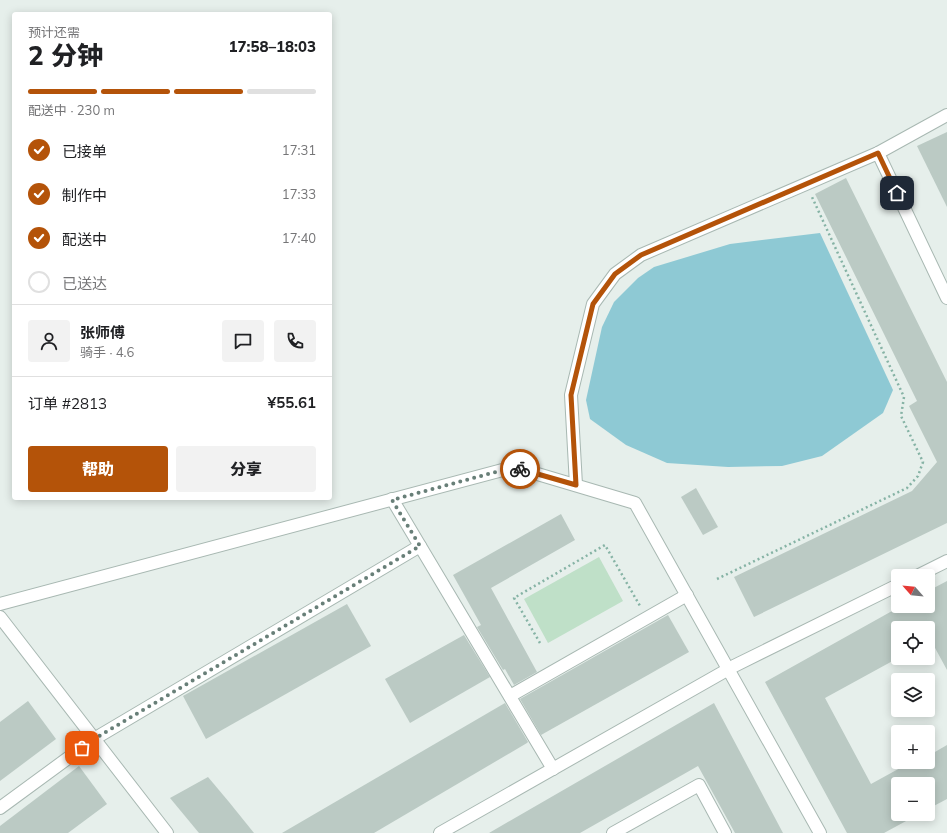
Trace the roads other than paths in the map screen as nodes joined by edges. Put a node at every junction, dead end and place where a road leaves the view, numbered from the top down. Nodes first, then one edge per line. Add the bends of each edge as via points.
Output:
1 (947, 115) edge
2 (878, 153) junction
3 (947, 298) edge
4 (576, 485) junction
5 (392, 500) junction
6 (420, 546) junction
7 (947, 561) edge
8 (931, 569) edge
9 (891, 588) edge
10 (687, 595) junction
11 (0, 604) edge
12 (0, 617) edge
13 (728, 669) junction
14 (510, 696) junction
15 (94, 739) junction
16 (553, 769) junction
17 (0, 808) edge
18 (167, 833) edge
19 (440, 833) edge
20 (613, 833) edge
21 (725, 833) edge
22 (820, 833) edge

1 - 2 street
2 - 3 street
2 - 4 street via 641,255 615,274 593,304 571,395
4 - 5 street via 514,467
4 - 10 street via 635,503
5 - 6 street
5 - 11 street
6 - 14 street
6 - 15 street
7 - 8 street
9 - 13 street
10 - 13 street
10 - 14 street
12 - 15 street
13 - 16 street
13 - 22 street
14 - 16 street
15 - 17 street
15 - 18 street
16 - 19 street
20 - 21 street via 699,785

